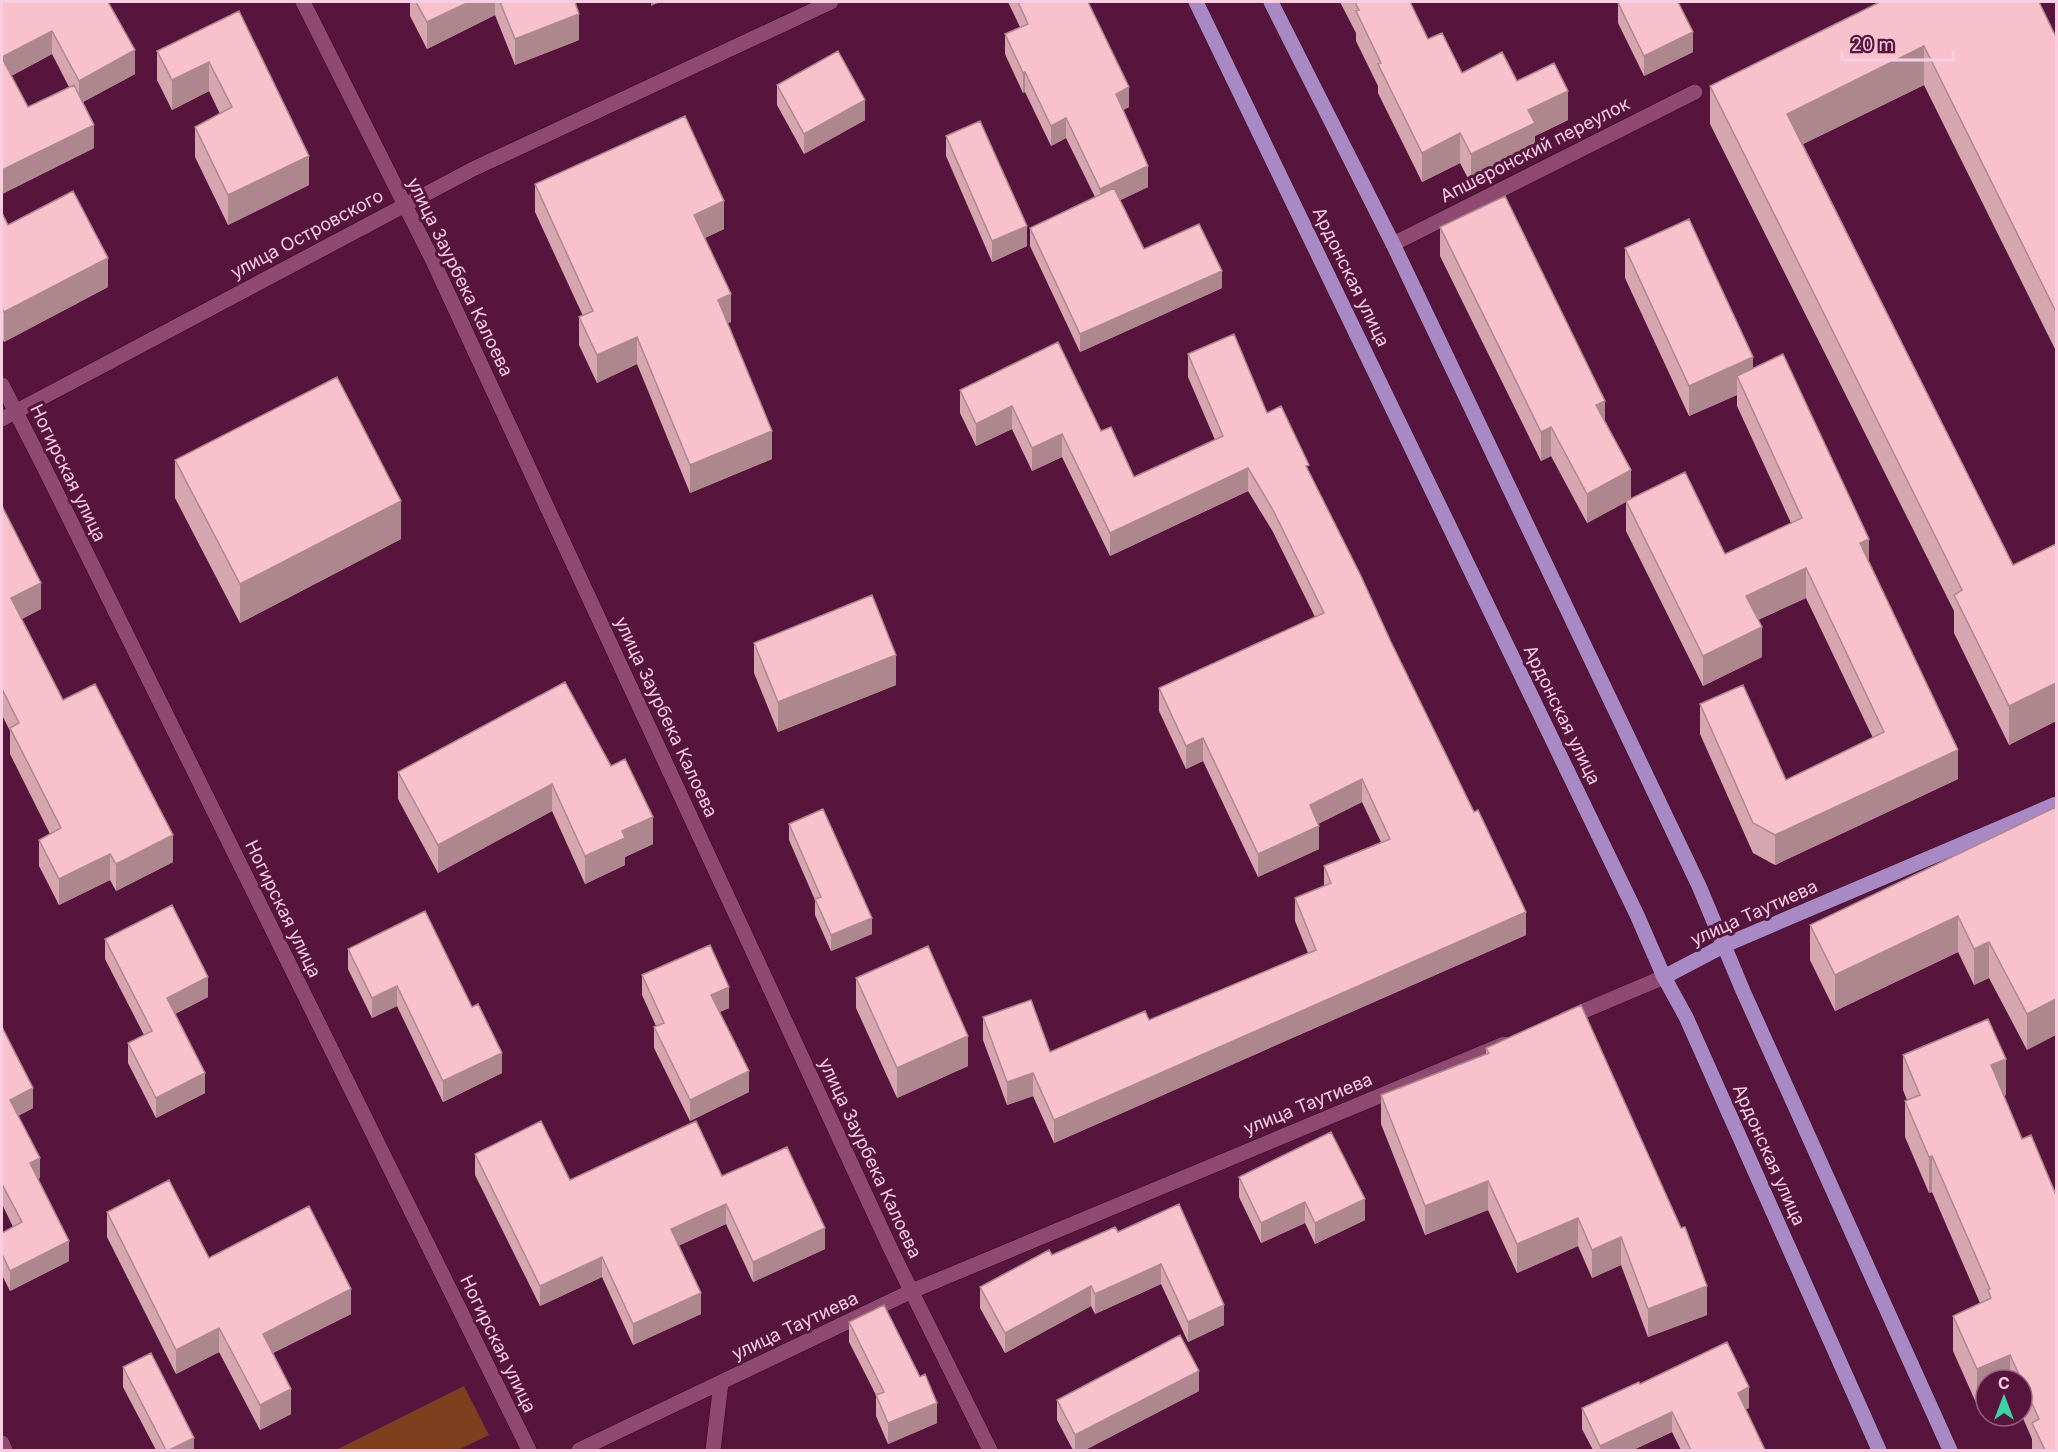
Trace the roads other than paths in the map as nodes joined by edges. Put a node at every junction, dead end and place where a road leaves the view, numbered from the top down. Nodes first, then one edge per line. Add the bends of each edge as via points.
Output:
1 (303, 2) edge
2 (831, 2) edge
3 (1196, 2) edge
4 (1271, 2) edge
5 (1695, 92) dead end
6 (404, 204) junction
7 (1393, 244) junction
8 (2, 385) edge
9 (15, 410) junction
10 (2, 418) edge
11 (2056, 804) edge
12 (1725, 945) junction
13 (1664, 977) junction
14 (1553, 1024) edge
15 (1520, 1038) edge
16 (912, 1292) junction
17 (721, 1383) junction
18 (2, 1443) edge
19 (5, 1450) edge
20 (529, 1450) edge
21 (579, 1450) edge
22 (712, 1450) edge
23 (990, 1450) edge
24 (1879, 1450) edge
25 (1950, 1450) edge

1 - 6 street, улица Заурбека Калоева
2 - 6 street, улица Островского
3 - 13 main road, Ардонская улица
4 - 7 main road
5 - 7 street, Апшеронский переулок
6 - 9 street, улица Островского
6 - 16 street, улица Заурбека Калоева
7 - 12 main road
8 - 9 street, Ногирская улица
9 - 10 street, улица Островского
9 - 20 street, Ногирская улица
11 - 12 main road, улица Таутиева
12 - 13 main road, улица Таутиева
12 - 25 main road
13 - 14 street, улица Таутиева
13 - 24 main road, Ардонская улица via 1686,1017
15 - 16 street, улица Таутиева
16 - 17 street, улица Таутиева
16 - 23 street, улица Заурбека Калоева
17 - 21 street, улица Таутиева
17 - 22 street
18 - 19 street

